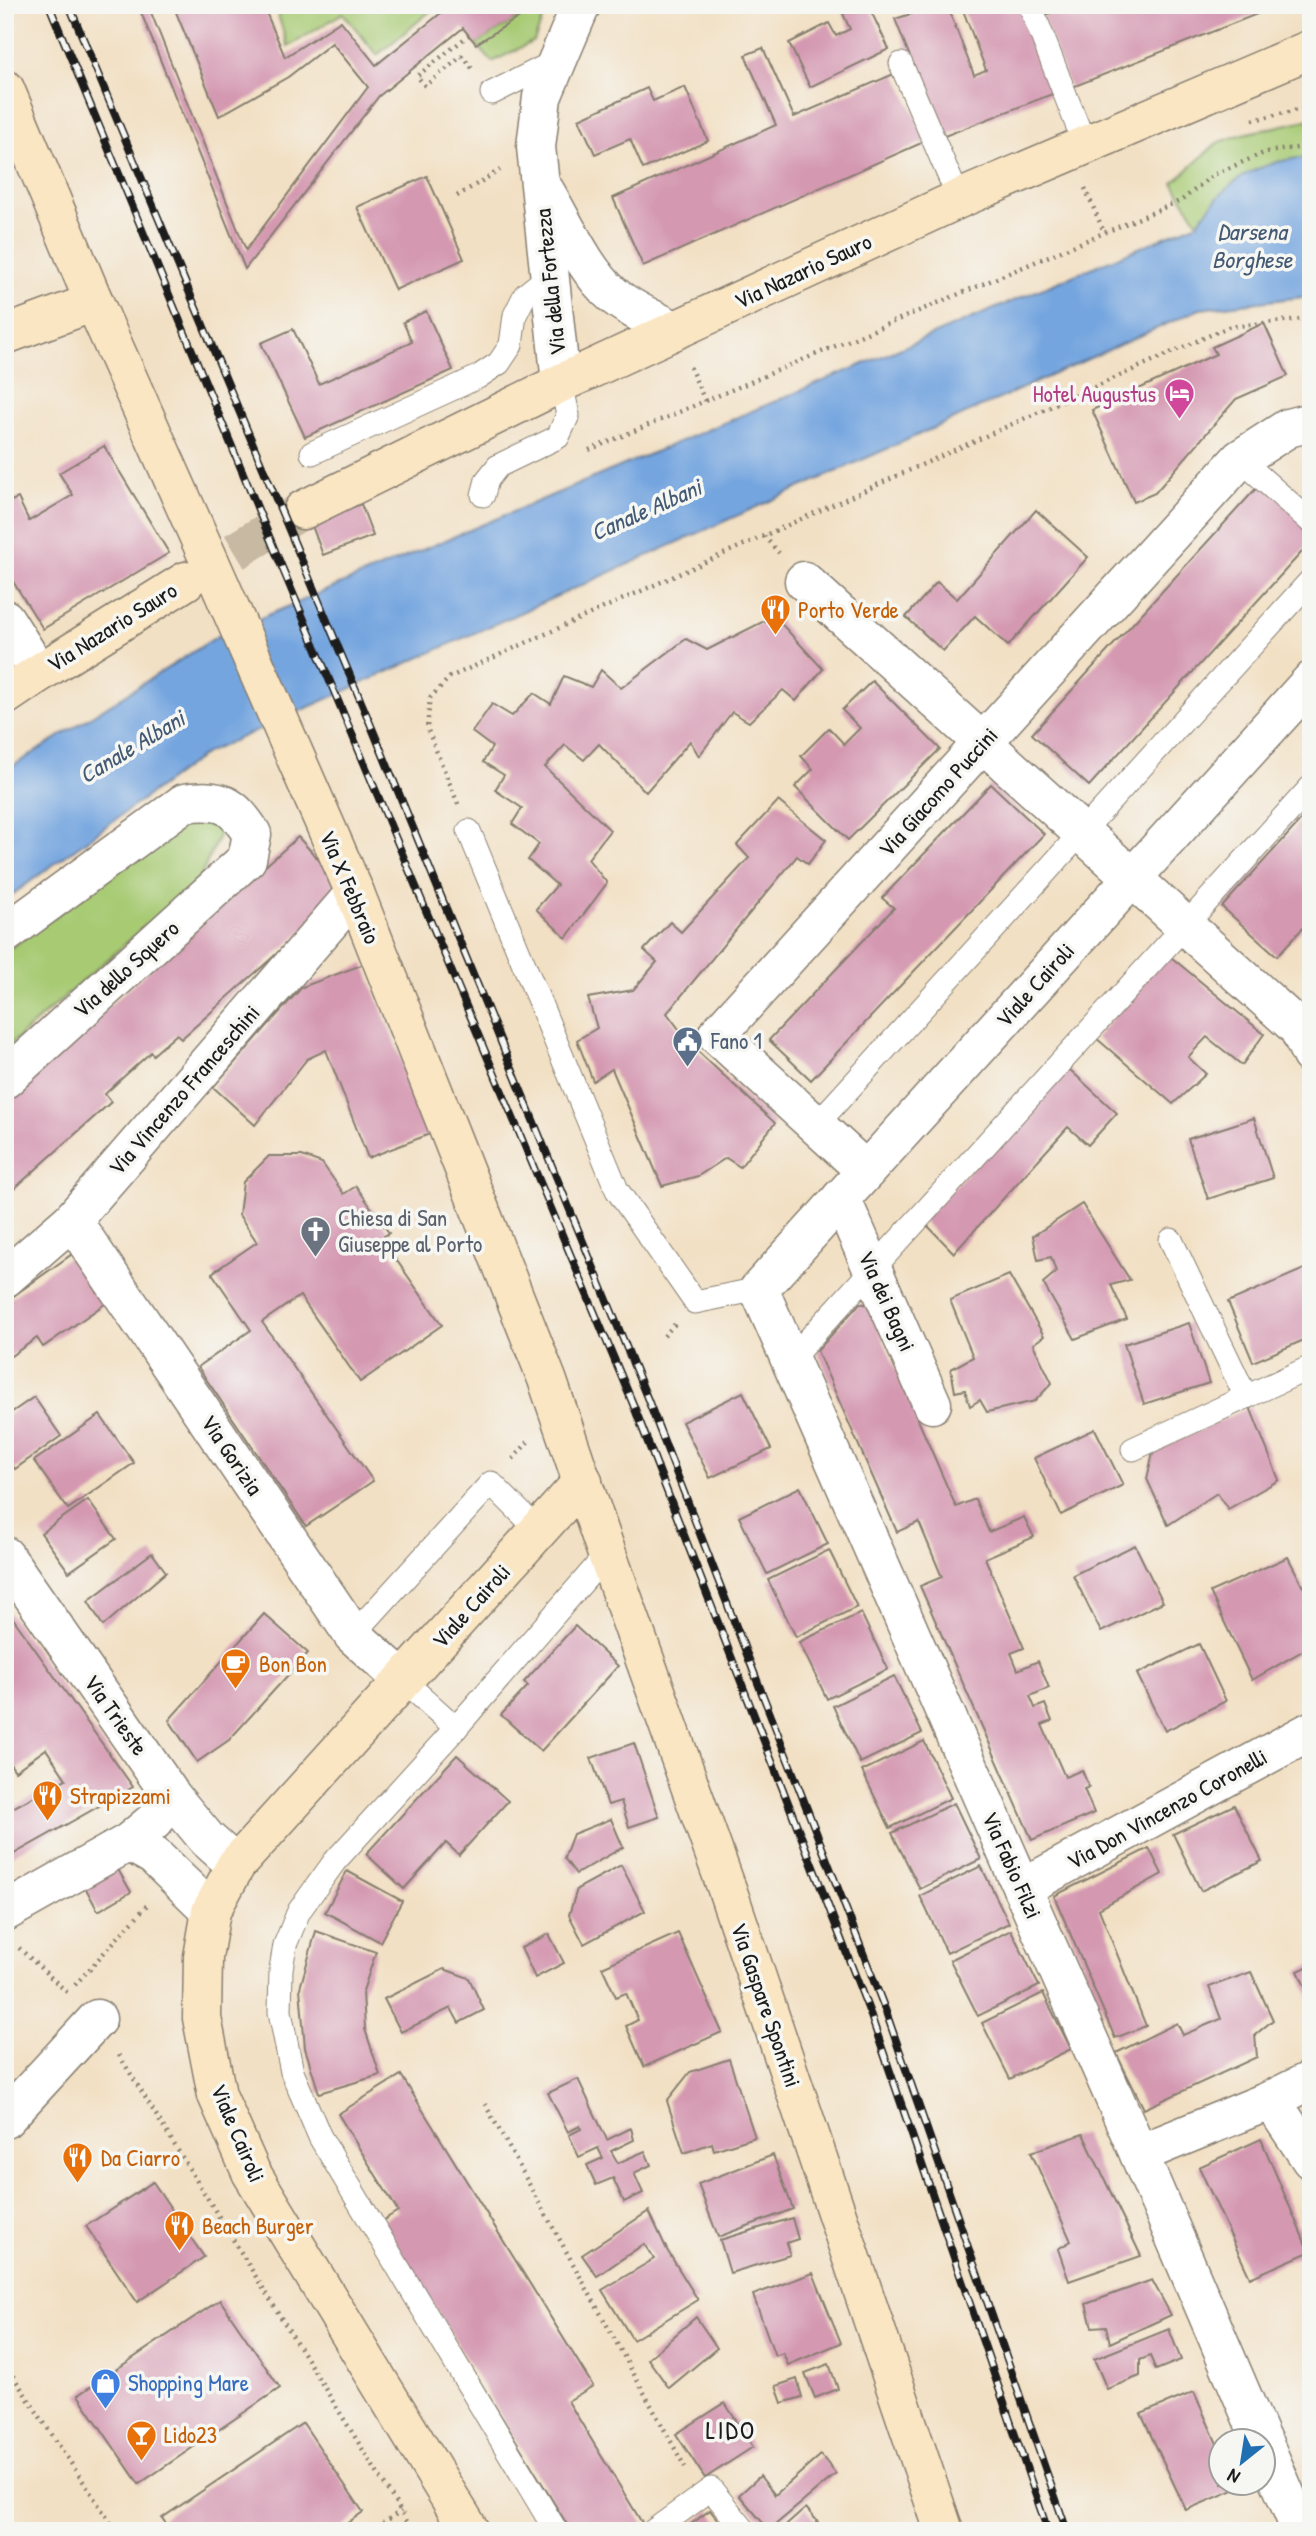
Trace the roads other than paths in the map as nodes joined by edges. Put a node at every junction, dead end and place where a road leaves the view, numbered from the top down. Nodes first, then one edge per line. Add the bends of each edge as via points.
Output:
1 (580, 5) edge
2 (1030, 5) edge
3 (1311, 49) edge
4 (558, 60) junction
5 (901, 64) dead end
6 (5, 89) edge
7 (492, 93) dead end
8 (1078, 148) junction
9 (539, 180) junction
10 (958, 199) junction
11 (550, 275) junction
12 (94, 302) junction
13 (674, 330) junction
14 (5, 335) edge
15 (561, 383) junction
16 (1311, 422) edge
17 (312, 453) dead end
18 (1240, 459) junction
19 (483, 495) dead end
20 (303, 510) tunnel mouth
21 (1311, 522) edge
22 (202, 580) junction
23 (1311, 580) edge
24 (804, 581) dead end
25 (5, 619) edge
26 (39, 673) junction
27 (1311, 681) edge
28 (5, 696) edge
29 (982, 743) junction
30 (1311, 787) edge
31 (469, 831) road end
32 (1082, 832) junction
33 (1132, 878) junction
34 (355, 894) junction
35 (1185, 926) junction
36 (5, 934) edge
37 (1307, 1035) edge
38 (5, 1079) edge
39 (816, 1125) junction
40 (854, 1185) junction
41 (72, 1220) junction
42 (1171, 1240) dead end
43 (873, 1269) junction
44 (5, 1278) edge
45 (759, 1289) junction
46 (790, 1360) junction
47 (1311, 1367) edge
48 (1246, 1397) junction
49 (932, 1404) dead end
50 (1133, 1449) dead end
51 (583, 1481) junction
52 (539, 1531) junction
53 (607, 1554) junction
54 (5, 1556) edge
55 (353, 1634) junction
56 (403, 1680) junction
57 (456, 1728) junction
58 (1311, 1731) edge
59 (173, 1798) junction
60 (129, 1842) junction
61 (236, 1865) junction
62 (1022, 1888) junction
63 (211, 1911) junction
64 (10, 1928) edge
65 (96, 2018) road end
66 (1311, 2080) edge
67 (1271, 2100) junction
68 (5, 2119) edge
69 (1139, 2154) junction
70 (1311, 2160) edge
71 (1257, 2428) edge
72 (1278, 2478) edge
73 (470, 2531) edge
74 (556, 2531) edge
75 (653, 2531) edge
76 (745, 2531) edge
77 (944, 2531) edge
78 (1301, 2531) edge

1 - 4 street, Via della Fortezza
2 - 8 lane
3 - 8 street, Via Nazario Sauro
4 - 7 lane
4 - 9 street, Via della Fortezza via 542,97
5 - 10 lane
6 - 12 street, Via X Febbraio via 20,149
8 - 10 street, Via Nazario Sauro
9 - 11 street, Via della Fortezza
9 - 13 street, Via della Fortezza via 593,271 612,294
10 - 13 street, Via Nazario Sauro
11 - 15 street, Via della Fortezza
11 - 17 lane via 526,295 515,315 511,345 499,363 478,377
12 - 14 street
12 - 22 street, Via X Febbraio
13 - 15 street, Via Nazario Sauro
15 - 19 lane via 568,415 558,437 498,467 487,480
15 - 20 street, Via Nazario Sauro
16 - 18 street, Via Giacomo Puccini via 1288,428
18 - 21 lane
18 - 29 street, Via Giacomo Puccini
22 - 26 street, Via Nazario Sauro
22 - 34 street, Via X Febbraio via 297,763
23 - 32 lane
24 - 29 street
25 - 26 street, Via Nazario Sauro
26 - 28 street, Via Nazario Sauro
27 - 33 street, Viale Cairoli
29 - 32 street
29 - 39 street, Via Giacomo Puccini via 717,1035
30 - 35 lane
31 - 45 lane via 617,1190 695,1302
32 - 33 street
32 - 39 lane
33 - 35 street
33 - 40 street, Viale Cairoli
34 - 41 street, Via Vincenzo Franceschini
34 - 51 street, Via X Febbraio
35 - 37 street
35 - 43 lane
36 - 38 street, Via dello Squero via 184,803 211,799 239,813 252,834 247,859
39 - 40 street, Via Giacomo Puccini
40 - 43 street, Via dei Bagni
40 - 45 street, Viale Cairoli
41 - 44 street, Via Vincenzo Franceschini
41 - 55 street, Via Gorizia
42 - 48 lane
43 - 46 lane
43 - 49 street, Via dei Bagni
45 - 46 street, Via Fabio Filzi
46 - 62 street, Via Fabio Filzi
47 - 48 lane
48 - 50 lane
51 - 52 street, Viale Cairoli
51 - 53 street, Via Gaspare Spontini
52 - 55 lane via 491,1483
52 - 56 street, Viale Cairoli
53 - 57 lane
53 - 77 street, Via Gaspare Spontini via 728,1892
54 - 59 street, Via Trieste
55 - 56 street, Via Gorizia
56 - 57 lane
56 - 61 street, Viale Cairoli
57 - 74 lane via 335,1861 299,1911 285,1945 280,2012 292,2072 320,2137
58 - 62 street, Via Don Vincenzo Coronelli
59 - 60 street
59 - 61 street, Via Trieste
60 - 63 street via 154,1856
60 - 64 street
61 - 63 street, Viale Cairoli
62 - 69 street, Via Fabio Filzi
63 - 73 street, Viale Cairoli via 202,2018 217,2095 251,2172
65 - 68 street
66 - 67 street
67 - 69 street
67 - 70 street
69 - 71 street, Via Fabio Filzi
72 - 78 street, Via Fabio Filzi
75 - 76 lane via 711,2488

